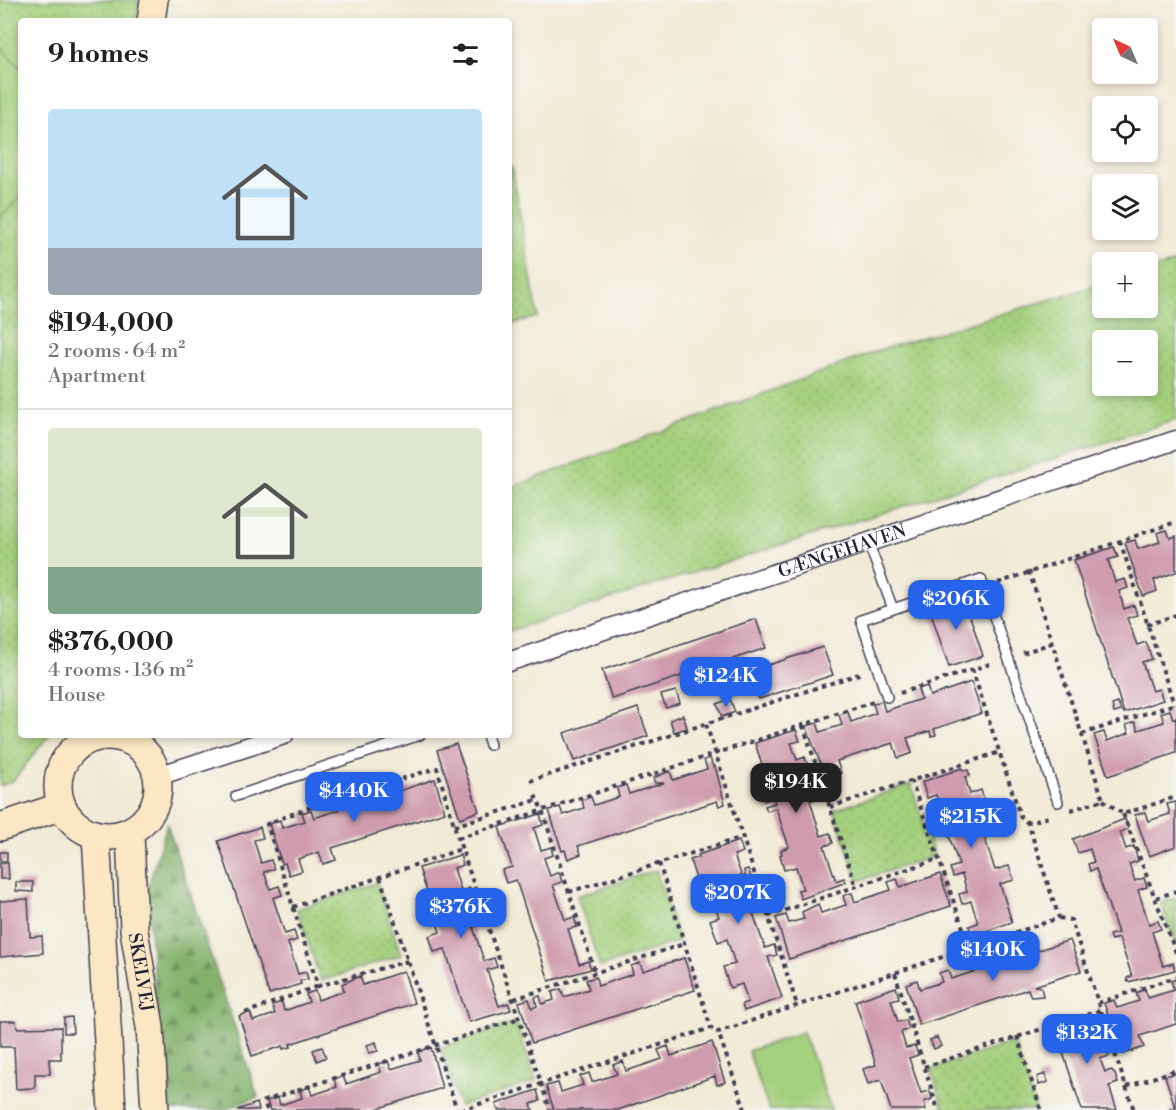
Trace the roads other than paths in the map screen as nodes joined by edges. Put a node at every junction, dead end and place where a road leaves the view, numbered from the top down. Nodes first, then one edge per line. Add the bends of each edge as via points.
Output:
1 (154, 0) edge
2 (151, 18) edge
3 (1176, 440) edge
4 (868, 542) junction
5 (893, 609) junction
6 (512, 661) edge
7 (887, 697) road end
8 (95, 738) edge
9 (275, 738) edge
10 (411, 738) edge
11 (139, 740) edge
12 (158, 776) junction
13 (236, 796) dead end
14 (1058, 802) dead end
15 (62, 806) junction
16 (0, 827) edge
17 (130, 833) junction
18 (96, 836) junction
19 (112, 1110) edge
20 (155, 1110) edge

1 - 2 street
3 - 4 street, GÆNGEHAVEN
4 - 5 lane
4 - 6 street, GÆNGEHAVEN
5 - 7 lane via 861,620
5 - 14 lane via 981,579
8 - 15 street via 83,742 65,759 58,784
9 - 12 street
10 - 13 lane
11 - 12 street
12 - 17 street via 159,795 150,815
15 - 16 street
15 - 18 street via 80,828
17 - 18 street
17 - 20 street, SKELVEJ via 134,930 150,1027
18 - 19 street, SKELVEJ

